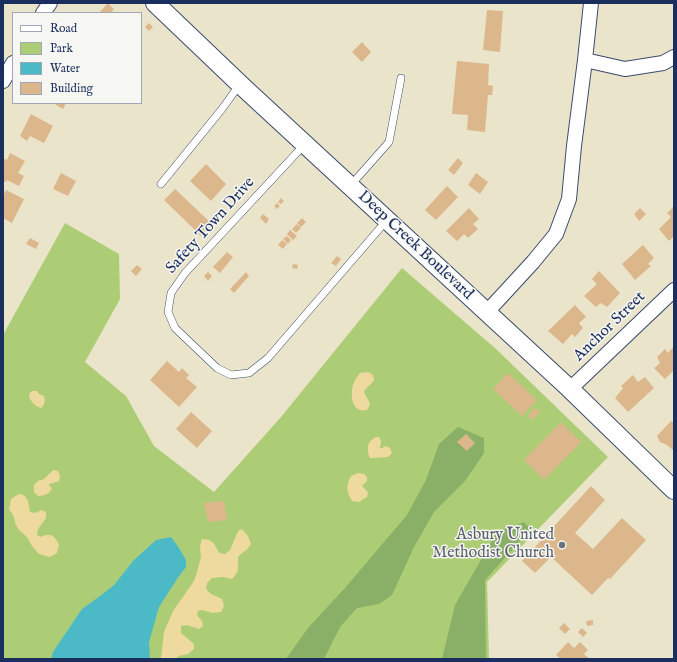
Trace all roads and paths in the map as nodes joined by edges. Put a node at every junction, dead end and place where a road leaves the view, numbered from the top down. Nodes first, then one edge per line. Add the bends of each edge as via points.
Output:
1 (50, 3) edge
2 (155, 3) edge
3 (591, 3) edge
4 (44, 12) edge
5 (674, 57) edge
6 (585, 60) junction
7 (12, 65) edge
8 (401, 78) dead end
9 (3, 81) edge
10 (240, 84) junction
11 (304, 144) junction
12 (161, 184) dead end
13 (350, 186) junction
14 (387, 220) junction
15 (674, 290) edge
16 (488, 312) junction
17 (570, 389) junction
18 (674, 490) edge

1 - 4 street
2 - 10 street, Deep Creek Boulevard
3 - 6 street
5 - 6 street via 663,63 625,69
6 - 16 street via 569,199 556,234
7 - 9 street
8 - 13 lane via 389,142
10 - 11 street, Deep Creek Boulevard
10 - 12 lane
11 - 13 street, Deep Creek Boulevard
11 - 14 lane, Safety Town Drive via 190,268 171,293 168,312 175,328 217,368 231,375 249,372 268,358
13 - 14 street, Deep Creek Boulevard
14 - 16 street, Deep Creek Boulevard
15 - 17 street, Anchor Street
16 - 17 street, Deep Creek Boulevard
17 - 18 street, Deep Creek Boulevard

